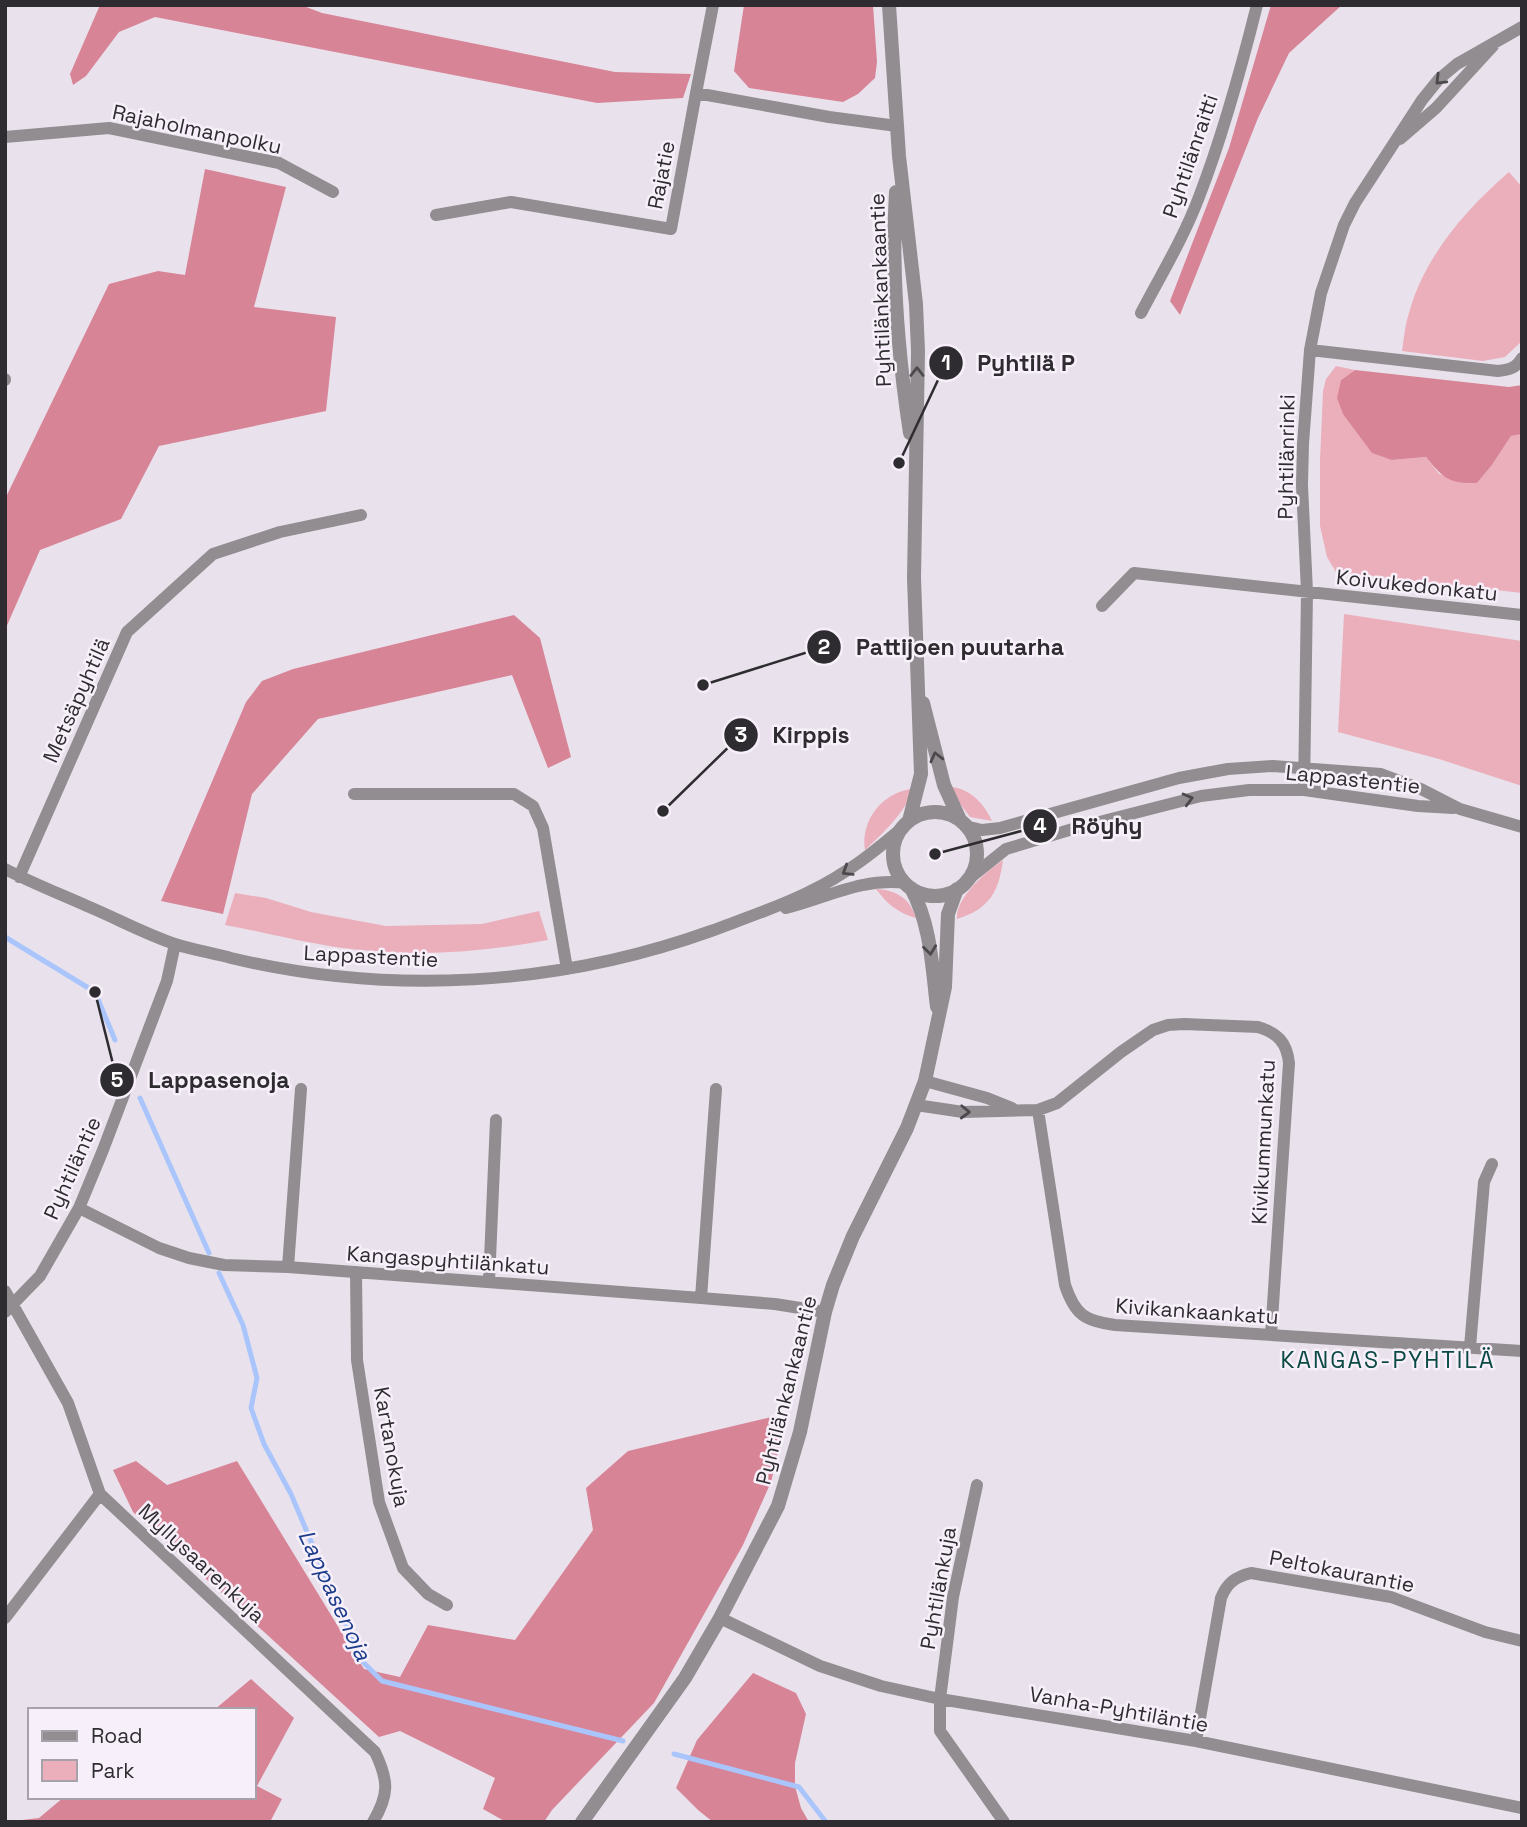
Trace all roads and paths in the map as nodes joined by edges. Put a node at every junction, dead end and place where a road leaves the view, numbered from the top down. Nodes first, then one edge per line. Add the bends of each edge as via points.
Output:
1 (713, 5) edge
2 (889, 5) edge
3 (1257, 5) edge
4 (1522, 27) edge
5 (1496, 42) junction
6 (696, 93) junction
7 (897, 126) junction
8 (5, 137) edge
9 (1394, 144) junction
10 (334, 192) dead end
11 (436, 215) dead end
12 (1141, 313) dead end
13 (1310, 350) junction
14 (1522, 358) edge
15 (361, 515) dead end
16 (1307, 592) junction
17 (1102, 606) dead end
18 (1522, 615) edge
19 (919, 692) junction
20 (1304, 768) junction
21 (1304, 790) junction
22 (354, 794) dead end
23 (1460, 808) junction
24 (963, 823) junction
25 (905, 825) junction
26 (1522, 827) edge
27 (5, 869) edge
28 (19, 877) junction
29 (961, 885) junction
30 (908, 886) junction
31 (745, 918) junction
32 (176, 944) junction
33 (567, 969) junction
34 (938, 1016) junction
35 (925, 1081) junction
36 (301, 1089) dead end
37 (716, 1089) dead end
38 (916, 1105) junction
39 (1015, 1110) junction
40 (1038, 1111) junction
41 (496, 1120) dead end
42 (1492, 1164) dead end
43 (79, 1208) junction
44 (288, 1267) junction
45 (356, 1272) junction
46 (489, 1282) junction
47 (5, 1291) edge
48 (701, 1298) junction
49 (9, 1308) edge
50 (825, 1312) junction
51 (1271, 1335) junction
52 (1470, 1347) junction
53 (1522, 1351) edge
54 (977, 1485) dead end
55 (100, 1494) junction
56 (447, 1605) dead end
57 (5, 1618) edge
58 (720, 1618) junction
59 (1522, 1641) edge
60 (940, 1699) junction
61 (1196, 1741) junction
62 (1522, 1808) edge
63 (373, 1822) edge
64 (582, 1822) edge
65 (1004, 1822) edge

1 - 6 street
2 - 7 street, Pyhtilänkankaantie
3 - 12 street, Pyhtilänraitti via 1212,162 1181,238
4 - 5 street, Pyhtilänrinki
5 - 9 street, Pyhtilänrinki via 1436,108
5 -> 9 street, Pyhtilänrinki via 1438,79
6 - 7 street
6 - 11 street, Rajatie via 671,229 511,202
7 - 19 street, Pyhtilänkankaantie via 897,322 914,464
8 - 10 street, Rajaholmanpolku via 109,128 279,163
9 - 13 street, Pyhtilänrinki via 1344,225 1321,292
13 - 14 street via 1498,371 1510,370
13 - 16 street, Pyhtilänrinki via 1303,485
15 - 28 street, Metsäpyhtilä via 280,532 213,554 127,632
16 - 17 street, Koivukedonkatu via 1134,573
16 - 18 street, Koivukedonkatu
16 - 20 street, Pyhtilänrinki
24 -> 19 street, Pyhtilänkankaantie via 944,785
19 - 25 street, Pyhtilänkankaantie via 921,774
20 - 21 street, Pyhtilänrinki
20 - 23 street, Lappastentie via 1381,775
20 - 24 street, Lappastentie via 1228,769 1179,778 1000,828 982,830
21 - 23 street, Lappastentie
29 -> 21 street, Lappastentie via 1006,849 1076,828 1201,796
22 - 33 street via 514,794 533,806 543,828
23 - 26 street, Lappastentie
24 - 25 street via 934,812
24 - 29 street via 976,850 974,867
25 - 30 street via 893,854 898,873
25 -> 31 street, Lappastentie via 821,886
27 - 28 street, Lappastentie
28 - 32 street, Lappastentie
29 - 30 street via 933,895
29 - 34 street, Pyhtilänkankaantie via 948,914 946,987
30 - 31 street, Lappastentie via 891,881 859,885
30 -> 34 street, Pyhtilänkankaantie via 928,932
31 - 33 street, Lappastentie via 650,951
32 - 33 street, Lappastentie via 269,967 349,978 475,979
32 - 43 street, Pyhtiläntie via 167,981
34 - 35 street, Pyhtilänkankaantie
35 - 38 street, Pyhtilänkankaantie
35 - 39 street
36 - 44 street
37 - 48 street
38 -> 39 street via 963,1112
38 - 50 street, Pyhtilänkankaantie via 843,1258
39 - 40 street
40 - 51 street, Kivikankaankatu via 1065,1285 1084,1318 1115,1325
40 - 51 street, Kivikummunkatu via 1057,1103 1138,1040 1168,1025 1258,1027 1279,1036 1289,1063
41 - 46 street
42 - 52 street via 1484,1182
43 - 44 street, Kangaspyhtilänkatu via 189,1258 225,1265
43 - 49 street, Pyhtiläntie via 40,1276
44 - 45 street, Kangaspyhtilänkatu
45 - 46 street, Kangaspyhtilänkatu
45 - 56 street, Kartanokuja via 357,1360 379,1502 403,1568 428,1594
46 - 48 street, Kangaspyhtilänkatu
47 - 49 street, Myllysaarenkuja
48 - 50 street, Kangaspyhtilänkatu
49 - 55 street, Myllysaarenkuja via 68,1403
50 - 58 street, Pyhtilänkankaantie via 788,1477 761,1544
51 - 52 street, Kivikankaankatu
52 - 53 street, Kivikankaankatu
54 - 60 street, Pyhtilänkuja via 953,1597
55 - 57 street
55 - 63 street, Myllysaarenkuja via 375,1752 385,1773 384,1803
58 - 60 street, Vanha-Pyhtiläntie via 820,1666
58 - 64 street, Pyhtilänkankaantie via 684,1678
59 - 61 street, Peltokaurantie via 1391,1597 1241,1575 1226,1586 1221,1598
60 - 61 street, Vanha-Pyhtiläntie
60 - 65 street, Pyhtilänkuja via 940,1731
61 - 62 street, Vanha-Pyhtiläntie

